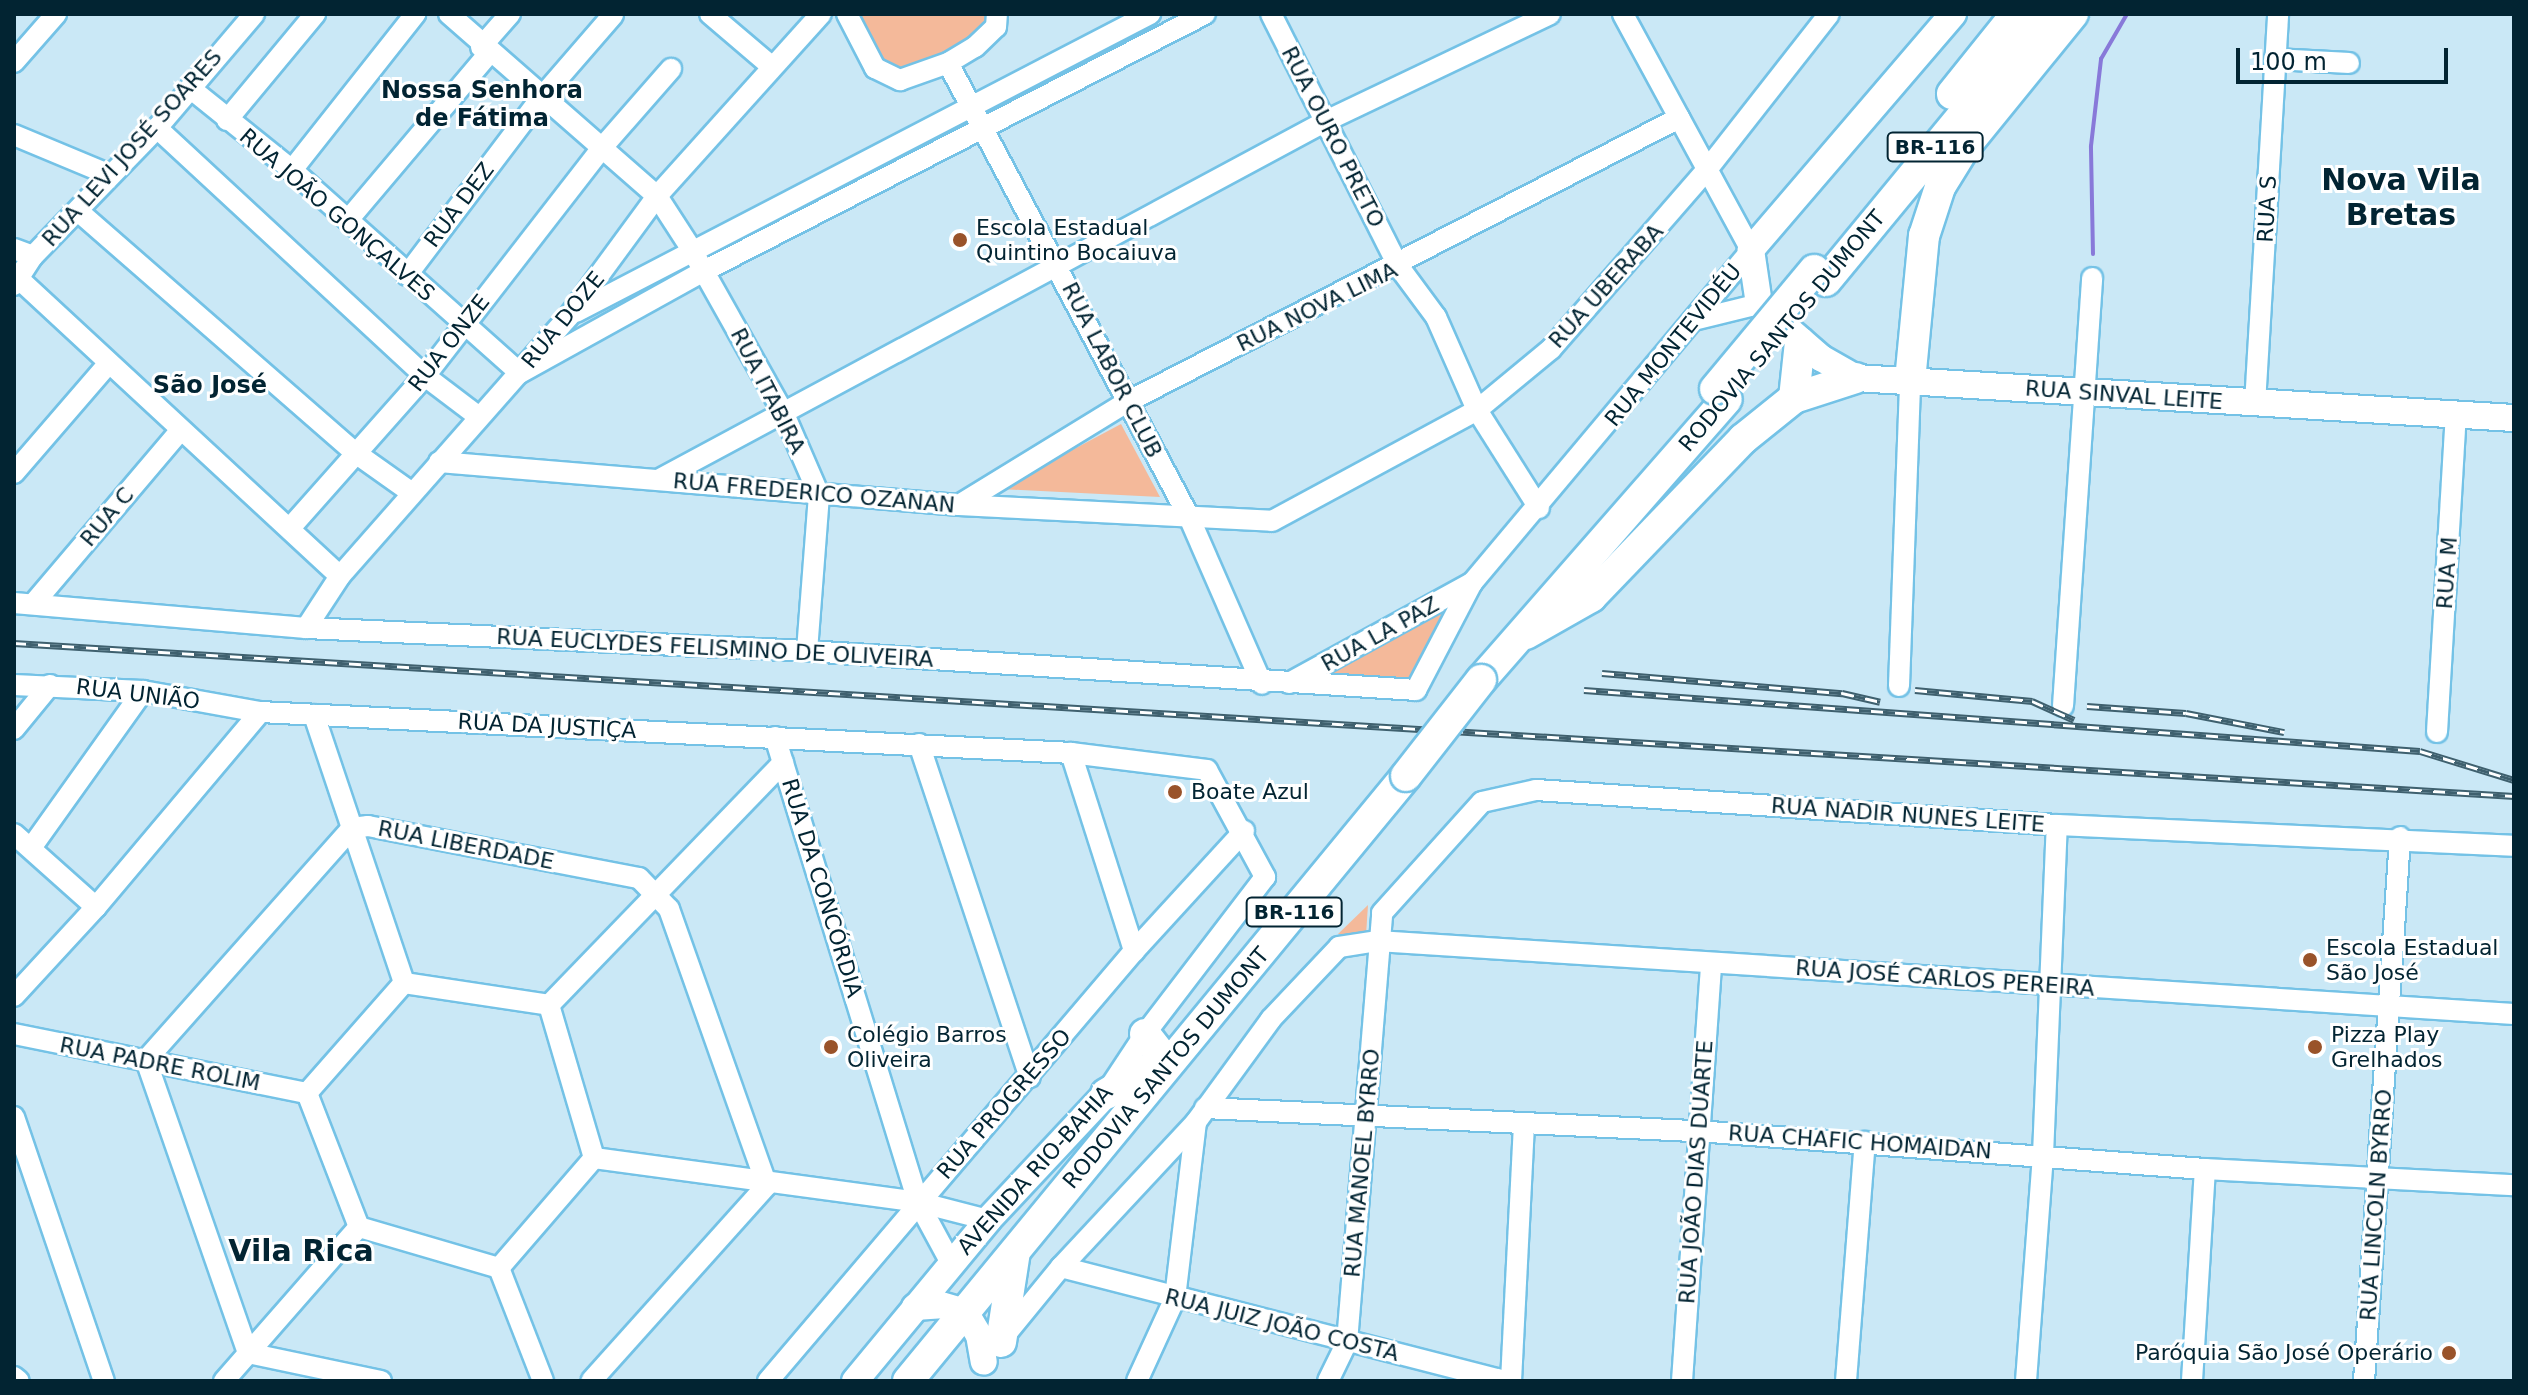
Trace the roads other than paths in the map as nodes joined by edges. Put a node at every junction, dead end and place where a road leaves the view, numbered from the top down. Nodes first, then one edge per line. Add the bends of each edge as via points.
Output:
1 (56, 14) edge
2 (254, 14) edge
3 (315, 14) edge
4 (415, 14) edge
5 (449, 14) edge
6 (510, 14) edge
7 (710, 14) edge
8 (821, 14) edge
9 (847, 14) edge
10 (997, 14) edge
11 (1150, 14) edge
12 (1205, 14) edge
13 (1271, 14) edge
14 (1550, 14) edge
15 (1623, 14) edge
16 (1829, 14) edge
17 (1953, 14) edge
18 (2016, 14) edge
19 (2046, 14) edge
20 (2073, 14) edge
21 (2278, 14) edge
22 (613, 15) edge
23 (485, 50) junction
24 (2275, 59) junction
25 (14, 62) edge
26 (948, 63) junction
27 (2349, 63) dead end
28 (771, 66) junction
29 (671, 69) dead end
30 (190, 88) junction
31 (541, 98) junction
32 (970, 109) junction
33 (1679, 118) junction
34 (227, 120) junction
35 (1326, 121) junction
36 (157, 128) junction
37 (981, 131) junction
38 (14, 135) edge
39 (600, 150) junction
40 (292, 170) junction
41 (1706, 171) junction
42 (110, 175) junction
43 (657, 196) junction
44 (78, 211) junction
45 (348, 220) junction
46 (692, 250) junction
47 (1751, 250) junction
48 (24, 252) edge
49 (1057, 263) junction
50 (1399, 267) junction
51 (704, 271) junction
52 (407, 275) junction
53 (1820, 276) junction
54 (2092, 278) dead end
55 (16, 282) edge
56 (1759, 304) junction
57 (569, 316) junction
58 (1694, 320) junction
59 (461, 326) junction
60 (1800, 342) junction
61 (108, 364) junction
62 (520, 373) junction
63 (425, 376) junction
64 (1856, 378) junction
65 (1910, 381) junction
66 (2080, 393) junction
67 (1794, 398) junction
68 (1129, 401) junction
69 (2255, 404) junction
70 (1477, 410) junction
71 (784, 414) junction
72 (2456, 414) junction
73 (479, 417) junction
74 (2514, 418) edge
75 (180, 431) junction
76 (357, 454) junction
77 (439, 462) junction
78 (14, 473) edge
79 (658, 480) junction
80 (412, 493) junction
81 (819, 495) junction
82 (959, 505) junction
83 (1539, 508) junction
84 (1189, 517) junction
85 (290, 528) junction
86 (340, 576) junction
87 (1472, 583) junction
88 (24, 603) edge
89 (306, 628) junction
90 (1519, 637) junction
91 (807, 651) junction
92 (1262, 684) junction
93 (1289, 684) junction
94 (14, 685) edge
95 (50, 685) junction
96 (1899, 686) dead end
97 (1416, 690) joint
98 (143, 691) junction
99 (2063, 706) dead end
100 (260, 712) junction
101 (314, 715) junction
102 (14, 729) edge
103 (2437, 732) dead end
104 (775, 737) junction
105 (919, 744) junction
106 (1071, 753) junction
107 (783, 763) junction
108 (2057, 825) junction
109 (352, 828) junction
110 (1244, 831) junction
111 (14, 834) edge
112 (2400, 837) junction
113 (2514, 846) edge
114 (31, 848) junction
115 (655, 894) junction
116 (96, 907) junction
117 (1377, 941) junction
118 (1134, 951) junction
119 (1711, 963) junction
120 (18, 983) edge
121 (404, 983) junction
122 (2049, 985) junction
123 (549, 1005) junction
124 (2389, 1006) junction
125 (2514, 1014) edge
126 (14, 1034) edge
127 (1145, 1034) junction
128 (1174, 1054) junction
129 (146, 1060) junction
130 (1030, 1077) junction
131 (307, 1093) junction
132 (1106, 1094) junction
133 (1200, 1115) junction
134 (14, 1117) edge
135 (1367, 1118) junction
136 (1524, 1125) junction
137 (1697, 1131) junction
138 (1865, 1142) junction
139 (2043, 1155) junction
140 (594, 1158) junction
141 (2205, 1169) junction
142 (2379, 1179) junction
143 (767, 1185) junction
144 (2514, 1185) edge
145 (918, 1202) junction
146 (988, 1220) junction
147 (359, 1227) junction
148 (1015, 1250) junction
149 (951, 1263) junction
150 (1061, 1267) junction
151 (499, 1268) junction
152 (1175, 1298) junction
153 (915, 1307) junction
154 (965, 1312) junction
155 (1347, 1342) junction
156 (248, 1353) junction
157 (985, 1362) edge
158 (14, 1377) edge
159 (19, 1381) edge
160 (104, 1381) edge
161 (224, 1381) edge
162 (381, 1381) edge
163 (543, 1381) edge
164 (591, 1381) edge
165 (768, 1381) edge
166 (855, 1381) edge
167 (908, 1381) edge
168 (1137, 1381) edge
169 (1328, 1381) edge
170 (1504, 1381) edge
171 (1511, 1381) edge
172 (1682, 1381) edge
173 (1846, 1381) edge
174 (2026, 1381) edge
175 (2192, 1381) edge
176 (2364, 1381) edge

1 - 25 street
2 - 30 street, RUA LEVI JOSÉ SOARES
3 - 34 street
4 - 40 street
5 - 23 street, RUA ITABIRA
6 - 23 street
7 - 28 street
8 - 28 street, RUA DOZE
9 - 26 street via 868,56 889,78 914,77
10 - 26 street via 988,36
11 - 32 street
12 - 37 street
13 - 35 street, RUA OURO PRETO
14 - 35 street
15 - 33 street
16 - 41 street, RUA UBERABA
17 - 47 main road, RUA MONTEVIDÉU
18 - 53 highway, RODOVIA SANTOS DUMONT / BR-116
19 - 53 highway, RODOVIA SANTOS DUMONT / BR-116
20 - 65 highway via 1964,148 1940,187 1924,236
21 - 24 street, RUA S
22 - 31 street, RUA DEZ
23 - 31 street, RUA ITABIRA
23 - 45 street
24 - 27 street
24 - 69 street, RUA S
26 - 32 street, RUA LABOR CLUB
28 - 43 street, RUA DOZE
29 - 39 street, RUA ONZE
30 - 34 street, RUA JOÃO GONÇALVES
30 - 36 street, RUA LEVI JOSÉ SOARES
31 - 39 street, RUA ITABIRA
31 - 52 street, RUA DEZ
32 - 37 street, RUA LABOR CLUB
32 - 46 street
33 - 41 street
33 - 50 street, RUA NOVA LIMA
34 - 40 street, RUA JOÃO GONÇALVES
35 - 49 street
35 - 50 street, RUA OURO PRETO
36 - 42 street, RUA LEVI JOSÉ SOARES
36 - 63 street
37 - 49 street, RUA LABOR CLUB
37 - 51 street
38 - 42 street
39 - 43 street, RUA ITABIRA
39 - 59 street, RUA ONZE
40 - 45 street, RUA JOÃO GONÇALVES
41 - 47 street
41 - 70 street, RUA UBERABA via 1585,314
42 - 44 street, RUA LEVI JOSÉ SOARES
43 - 46 street, RUA ITABIRA
43 - 57 street, RUA DOZE
44 - 48 street, RUA LEVI JOSÉ SOARES
44 - 76 street
45 - 52 street, RUA JOÃO GONÇALVES
46 - 51 street, RUA ITABIRA
46 - 57 street
47 - 56 main road
47 - 58 street, RUA MONTEVIDÉU
48 - 55 street, RUA LEVI JOSÉ SOARES
49 - 68 street, RUA LABOR CLUB
49 - 71 street
50 - 68 street, RUA NOVA LIMA
50 - 70 street, RUA OURO PRETO via 1436,317
51 - 62 street
51 - 71 street, RUA ITABIRA
52 - 59 street, RUA JOÃO GONÇALVES
53 - 90 highway, RODOVIA SANTOS DUMONT / BR-116, bridge via 1513,628
54 - 66 street
55 - 61 street
56 - 58 street
56 - 60 main road, RUA SINVAL LEITE
57 - 62 street, RUA DOZE
58 - 83 street, RUA MONTEVIDÉU
59 - 62 street, RUA JOÃO GONÇALVES
59 - 63 street, RUA ONZE
60 - 64 main road, RUA SINVAL LEITE
60 - 67 highway
61 - 75 street
61 - 78 street
62 - 73 street, RUA DOZE
63 - 73 street
63 - 76 street, RUA ONZE
64 - 65 main road, RUA SINVAL LEITE
64 - 67 highway
65 - 66 main road, RUA SINVAL LEITE
65 - 96 street
66 - 69 main road, RUA SINVAL LEITE
66 - 99 street
67 - 90 highway via 1733,449 1591,597
68 - 82 street, RUA NOVA LIMA
68 - 84 street, RUA LABOR CLUB
69 - 72 main road, RUA SINVAL LEITE
70 - 83 street, RUA OURO PRETO
70 - 84 street, RUA UBERABA via 1272,521
71 - 79 street
71 - 81 street, RUA ITABIRA
72 - 74 main road, RUA SINVAL LEITE
72 - 103 street, RUA M
73 - 77 street, RUA DOZE
75 - 85 street
75 - 88 street, RUA C
76 - 80 street
76 - 85 street, RUA ONZE
77 - 79 street, RUA FREDERICO OZANAN
77 - 80 street, RUA DOZE
79 - 81 street, RUA FREDERICO OZANAN
80 - 86 street, RUA DOZE
81 - 82 street, RUA FREDERICO OZANAN
81 - 91 street, RUA ITABIRA
82 - 84 street, RUA FREDERICO OZANAN
83 - 87 street, RUA MONTEVIDÉU
84 - 92 street, RUA LABOR CLUB
85 - 86 street
86 - 89 street, RUA DOZE
87 - 93 street, RUA LA PAZ
87 - 97 street, RUA MONTEVIDÉU
88 - 89 street, RUA EUCLYDES FELISMINO DE OLIVEIRA
89 - 91 street, RUA EUCLYDES FELISMINO DE OLIVEIRA
90 - 128 highway, RODOVIA SANTOS DUMONT / BR-116, bridge
91 - 92 street, RUA EUCLYDES FELISMINO DE OLIVEIRA
92 - 93 street, RUA EUCLYDES FELISMINO DE OLIVEIRA
93 - 97 street, RUA EUCLYDES FELISMINO DE OLIVEIRA
94 - 95 street, RUA UNIÃO
95 - 98 street, RUA UNIÃO
95 - 102 street
98 - 100 street, RUA UNIÃO
98 - 114 street
100 - 101 street, RUA DA JUSTIÇA
100 - 116 street
101 - 104 street, RUA DA JUSTIÇA
101 - 109 street
104 - 105 street, RUA DA JUSTIÇA
104 - 107 street, RUA DA CONCÓRDIA
105 - 106 street, RUA DA JUSTIÇA
105 - 130 street
106 - 110 street, RUA DA JUSTIÇA via 1207,770
106 - 118 street
107 - 115 street
107 - 145 street, RUA DA CONCÓRDIA
108 - 112 street, RUA NADIR NUNES LEITE
108 - 117 street, RUA NADIR NUNES LEITE via 1536,790 1482,802 1382,913
108 - 122 street
109 - 115 street, RUA LIBERDADE via 368,826 639,878
109 - 121 street
109 - 129 street, RUA LIBERDADE
110 - 118 street, RUA PROGRESSO
110 - 127 street, AVENIDA RIO-BAHIA via 1265,877
111 - 114 street
112 - 113 street, RUA NADIR NUNES LEITE
112 - 124 street, RUA LINCOLN BYRRO
114 - 116 street
115 - 123 street
115 - 143 street, RUA LIBERDADE via 669,909
116 - 120 street
117 - 119 street, RUA JOSÉ CARLOS PEREIRA
117 - 133 street via 1339,947 1327,955
117 - 135 street, RUA MANOEL BYRRO
118 - 130 street, RUA PROGRESSO
119 - 122 street, RUA JOSÉ CARLOS PEREIRA
119 - 137 street, RUA JOÃO DIAS DUARTE
121 - 123 street
121 - 131 street
122 - 124 street, RUA JOSÉ CARLOS PEREIRA
122 - 139 street
123 - 140 street
124 - 125 street, RUA JOSÉ CARLOS PEREIRA
124 - 142 street, RUA LINCOLN BYRRO
126 - 129 street, RUA PADRE ROLIM
127 - 128 highway
127 - 132 street, AVENIDA RIO-BAHIA
128 - 132 highway
128 - 148 highway, RODOVIA SANTOS DUMONT / BR-116
129 - 131 street, RUA PADRE ROLIM
129 - 156 street
130 - 145 street, RUA PROGRESSO
131 - 147 street
132 - 146 main road, AVENIDA RIO-BAHIA
133 - 135 street, RUA CHAFIC HOMAIDAN
133 - 150 street
133 - 152 street
134 - 160 street
135 - 136 street, RUA CHAFIC HOMAIDAN
135 - 155 street, RUA MANOEL BYRRO
136 - 137 street, RUA CHAFIC HOMAIDAN
136 - 171 street
137 - 138 street, RUA CHAFIC HOMAIDAN
137 - 172 street, RUA JOÃO DIAS DUARTE
138 - 139 street, RUA CHAFIC HOMAIDAN
138 - 173 street
139 - 141 street, RUA CHAFIC HOMAIDAN
139 - 174 street
140 - 143 street
140 - 151 street
141 - 142 street, RUA CHAFIC HOMAIDAN
141 - 175 street
142 - 144 street, RUA CHAFIC HOMAIDAN
142 - 176 street, RUA LINCOLN BYRRO
143 - 145 street
143 - 164 street
145 - 146 street
145 - 149 street, RUA DA CONCÓRDIA
145 - 165 street, RUA PROGRESSO
146 - 149 main road, AVENIDA RIO-BAHIA
147 - 151 street
147 - 156 street
148 - 154 highway, RODOVIA SANTOS DUMONT / BR-116
148 - 157 highway
149 - 153 main road, AVENIDA RIO-BAHIA
150 - 152 street, RUA JUIZ JOÃO COSTA
150 - 157 street
151 - 163 street
152 - 155 street, RUA JUIZ JOÃO COSTA
152 - 168 street
153 - 154 main road via 941,1305
153 - 166 main road, AVENIDA RIO-BAHIA
154 - 157 main road via 979,1335
154 - 167 highway, RODOVIA SANTOS DUMONT / BR-116
155 - 169 street, RUA MANOEL BYRRO
155 - 170 street, RUA JUIZ JOÃO COSTA
156 - 161 street
156 - 162 street
158 - 159 street

